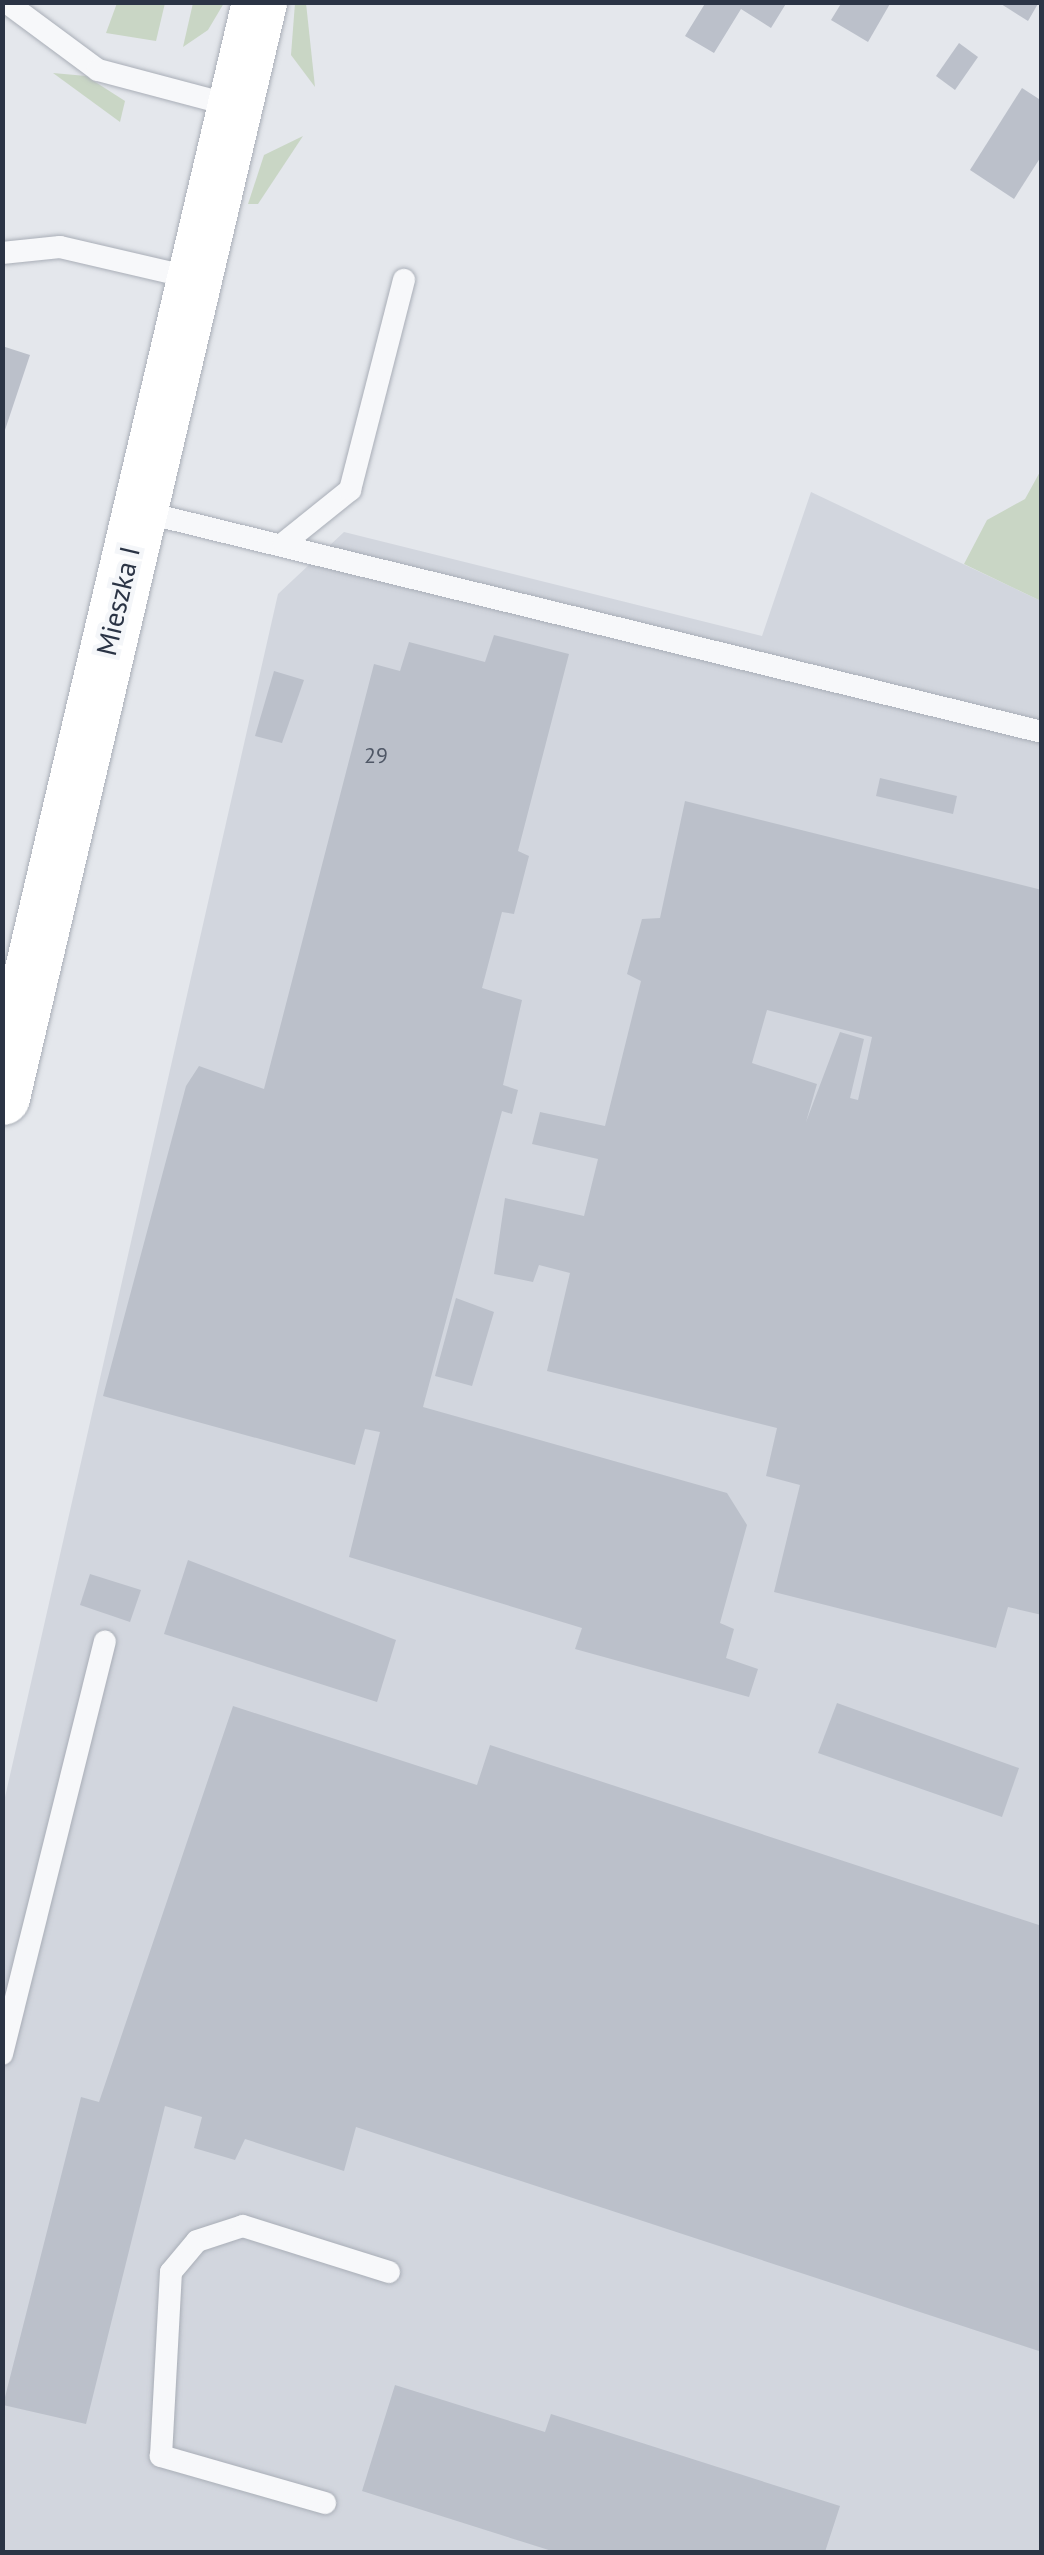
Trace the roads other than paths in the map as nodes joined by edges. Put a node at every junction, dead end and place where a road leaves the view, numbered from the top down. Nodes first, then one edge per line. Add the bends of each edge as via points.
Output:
1 (6, 2) edge
2 (259, 2) edge
3 (234, 106) junction
4 (2, 254) edge
5 (193, 278) junction
6 (404, 280) dead end
7 (139, 511) junction
8 (284, 543) junction
9 (1042, 732) edge
10 (2, 1097) edge
11 (105, 1642) dead end
12 (2, 2054) edge
13 (389, 2272) dead end
14 (325, 2503) dead end

1 - 3 lane via 98,70
2 - 3 street, Mieszka I
3 - 5 street, Mieszka I
4 - 5 lane via 60,247
5 - 7 street, Mieszka I
6 - 8 lane via 350,490
7 - 8 lane
7 - 10 street, Mieszka I
8 - 9 lane
11 - 12 lane
13 - 14 lane via 243,2226 197,2241 171,2272 162,2456

